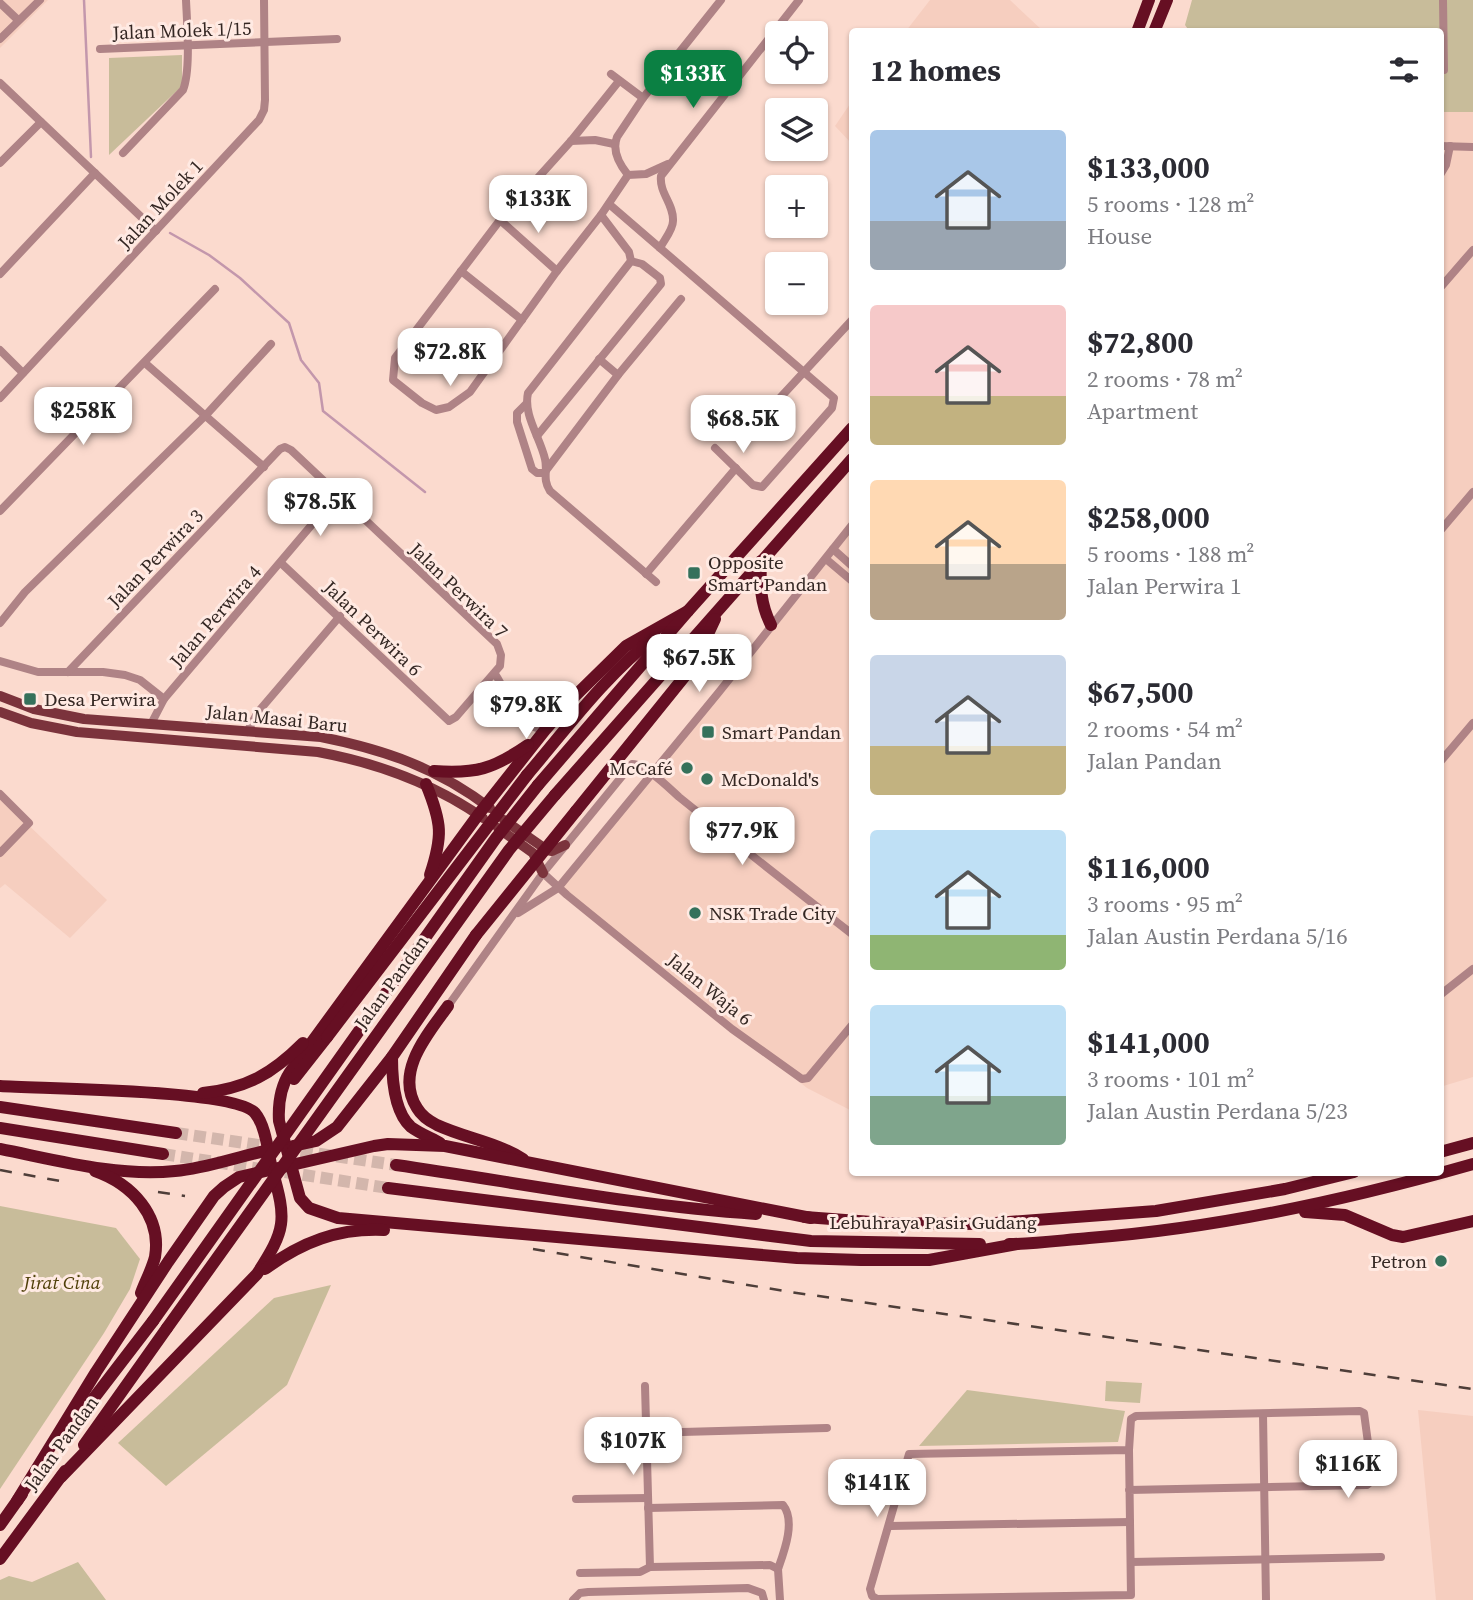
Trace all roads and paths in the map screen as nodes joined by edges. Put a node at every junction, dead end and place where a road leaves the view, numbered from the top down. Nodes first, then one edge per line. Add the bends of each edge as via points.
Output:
1 (40, 0) edge
2 (186, 0) edge
3 (264, 0) edge
4 (720, 0) edge
5 (799, 0) edge
6 (1149, 0) edge
7 (1167, 0) edge
8 (1443, 0) edge
9 (0, 3) edge
10 (18, 20) junction
11 (1138, 28) edge
12 (1156, 28) edge
13 (1443, 28) edge
14 (0, 39) edge
15 (337, 39) dead end
16 (265, 43) junction
17 (187, 46) junction
18 (100, 49) dead end
19 (611, 74) dead end
20 (619, 81) junction
21 (0, 83) edge
22 (643, 98) junction
23 (41, 122) junction
24 (571, 141) junction
25 (614, 144) junction
26 (1445, 146) edge
27 (1473, 147) edge
28 (123, 153) dead end
29 (0, 163) edge
30 (668, 164) junction
31 (1444, 168) edge
32 (95, 173) junction
33 (628, 175) junction
34 (609, 204) junction
35 (601, 215) junction
36 (500, 220) junction
37 (156, 231) junction
38 (660, 248) junction
39 (1473, 250) edge
40 (631, 261) junction
41 (461, 271) junction
42 (557, 271) junction
43 (0, 274) edge
44 (1444, 283) edge
45 (215, 289) dead end
46 (681, 299) dead end
47 (522, 320) junction
48 (849, 323) edge
49 (271, 344) dead end
50 (0, 350) edge
51 (598, 359) junction
52 (145, 363) junction
53 (803, 371) junction
54 (23, 373) junction
55 (618, 375) junction
56 (0, 398) edge
57 (778, 400) dead end
58 (526, 404) junction
59 (205, 415) junction
60 (849, 431) edge
61 (537, 436) junction
62 (715, 448) dead end
63 (849, 462) edge
64 (264, 467) junction
65 (737, 468) junction
66 (544, 473) junction
67 (1473, 492) edge
68 (337, 495) junction
69 (0, 511) edge
70 (1444, 526) edge
71 (849, 529) edge
72 (833, 549) junction
73 (826, 558) junction
74 (761, 561) junction
75 (281, 563) junction
76 (849, 563) edge
77 (646, 574) junction
78 (849, 577) edge
79 (656, 582) dead end
80 (721, 606) junction
81 (688, 611) junction
82 (340, 616) junction
83 (0, 623) edge
84 (771, 625) junction
85 (0, 661) edge
86 (497, 670) junction
87 (68, 672) junction
88 (0, 696) edge
89 (164, 699) junction
90 (0, 712) edge
91 (1473, 723) edge
92 (151, 724) junction
93 (247, 732) junction
94 (543, 733) junction
95 (1444, 757) edge
96 (434, 771) junction
97 (652, 774) junction
98 (426, 784) junction
99 (0, 794) edge
100 (482, 810) junction
101 (565, 845) junction
102 (0, 853) edge
103 (543, 873) junction
104 (536, 883) junction
105 (426, 886) junction
106 (558, 888) junction
107 (544, 897) junction
108 (515, 915) junction
109 (849, 932) edge
110 (1473, 969) edge
111 (1444, 992) edge
112 (448, 1006) joint
113 (324, 1022) junction
114 (849, 1029) edge
115 (392, 1057) junction
116 (0, 1086) edge
117 (283, 1093) junction
118 (185, 1094) junction
119 (0, 1107) edge
120 (0, 1128) edge
121 (176, 1133) tunnel mouth
122 (1473, 1143) edge
123 (445, 1146) junction
124 (285, 1147) junction
125 (0, 1149) edge
126 (267, 1150) junction
127 (1444, 1151) edge
128 (163, 1154) tunnel mouth
129 (77, 1164) junction
130 (530, 1164) junction
131 (1473, 1164) edge
132 (290, 1165) junction
133 (396, 1165) tunnel mouth
134 (272, 1169) junction
135 (1444, 1171) edge
136 (1338, 1176) edge
137 (1426, 1176) edge
138 (388, 1188) tunnel mouth
139 (1280, 1213) junction
140 (811, 1218) junction
141 (1473, 1221) edge
142 (528, 1235) junction
143 (1017, 1244) junction
144 (257, 1274) junction
145 (130, 1319) junction
146 (645, 1386) dead end
147 (1263, 1414) junction
148 (827, 1428) dead end
149 (646, 1433) junction
150 (1129, 1450) junction
151 (61, 1477) junction
152 (1264, 1486) junction
153 (1129, 1490) junction
154 (648, 1498) junction
155 (576, 1499) dead end
156 (18, 1501) junction
157 (648, 1508) junction
158 (1130, 1522) junction
159 (0, 1525) edge
160 (890, 1526) junction
161 (1381, 1557) dead end
162 (0, 1559) edge
163 (1265, 1560) junction
164 (1131, 1562) junction
165 (650, 1567) junction
166 (778, 1569) junction
167 (580, 1573) dead end
168 (573, 1599) edge
169 (764, 1600) edge
170 (780, 1600) edge
171 (1266, 1600) edge

1 - 10 street
2 - 17 street
3 - 16 street, Jalan Molek 1
4 - 22 street
5 - 30 street
6 - 11 highway
7 - 12 highway
8 - 13 street
9 - 10 street
10 - 14 street
15 - 16 street, Jalan Molek 1/15
16 - 17 street, Jalan Molek 1/15
16 - 37 street, Jalan Molek 1 via 265,100 259,120
17 - 18 street, Jalan Molek 1/15
17 - 28 street via 183,90
19 - 20 street
20 - 22 street
20 - 24 street
21 - 23 street
22 - 25 street
23 - 29 street
23 - 32 street
24 - 25 street
24 - 36 street
25 - 33 street
26 - 27 street
26 - 31 street
30 - 33 street via 646,174
30 - 38 street via 660,184 672,208 673,224
32 - 37 street
32 - 43 street
33 - 34 street
34 - 35 street
34 - 38 street
35 - 40 street
35 - 42 street
36 - 41 street
36 - 42 street
37 - 54 street, Jalan Molek 1
38 - 53 street
39 - 44 street
40 - 51 street via 642,264 662,283
40 - 58 street via 528,393
41 - 47 street
41 - 47 street via 395,358 393,380 436,410 449,407 470,392
42 - 47 street
45 - 52 street
46 - 55 street
48 - 53 street
49 - 59 street
50 - 54 street
51 - 55 street
51 - 61 street
52 - 59 street
52 - 69 street
53 - 57 street
53 - 65 street via 834,398 832,408 762,487 753,485
54 - 56 street, Jalan Molek 1
55 - 66 street
58 - 61 street
58 - 66 street via 517,413 517,422 532,469
59 - 64 street
59 - 83 street via 25,592
60 - 81 highway, Jalan Pandan
61 - 66 street via 547,462
62 - 65 street
63 - 74 highway, Jalan Pandan
64 - 68 street, Jalan Perwira 7 via 285,447
64 - 87 street, Jalan Perwira 3
65 - 77 street
66 - 77 street via 550,491
67 - 70 street
68 - 75 street
68 - 86 street, Jalan Perwira 7 via 497,644 501,655
71 - 72 street
72 - 73 street
72 - 76 street
73 - 78 street
73 - 84 street
74 - 80 highway, Jalan Pandan
74 - 84 highway via 760,593
75 - 82 street, Jalan Perwira 6
75 - 89 street, Jalan Perwira 4
77 - 79 street
80 - 115 highway, bridge via 693,666 477,935
80 - 151 highway, Jalan Pandan, bridge via 509,850
81 - 94 highway via 626,646
81 - 117 highway, bridge via 638,650 527,775
81 - 156 highway, Jalan Pandan, bridge via 496,838 153,1321
82 - 86 street, Jalan Perwira 6 via 449,721
82 - 93 street via 258,712
84 - 97 street
85 - 87 street via 38,672
86 - 94 street, Jalan Perwira 7 via 510,709
87 - 89 street via 103,672 140,680
88 - 92 main road, Jalan Masai Baru via 34,709 84,719
89 - 92 street, Jalan Perwira 4
90 - 98 main road, Jalan Masai Baru via 77,732 318,752 374,764
91 - 95 street
92 - 93 main road, Jalan Masai Baru
93 - 96 main road, Jalan Masai Baru via 350,743
94 - 96 highway via 492,767 463,773
94 - 100 highway
96 - 100 main road, Jalan Masai Baru
97 - 101 street via 632,764
97 - 106 street
97 - 109 street
98 - 100 main road, Jalan Masai Baru
98 - 105 highway via 440,824 439,846
99 - 102 street via 29,823
100 - 101 main road, Jalan Masai Baru via 547,850
100 - 103 main road, Jalan Masai Baru via 533,853
100 - 105 highway
101 - 103 street
103 - 104 street
103 - 106 street, Jalan Waja 6
104 - 107 street via 537,894
104 - 108 street
105 - 113 highway
106 - 107 street
106 - 114 street, Jalan Waja 6 via 732,1028 804,1079
107 - 108 street
108 - 112 street
110 - 111 street
112 - 130 highway via 415,1057 409,1081 413,1101 435,1124 510,1151
113 - 117 highway via 283,1082
113 - 118 highway via 286,1060 262,1076 241,1086
115 - 123 highway via 395,1099 409,1126
115 - 124 highway via 337,1127 316,1140
116 - 118 highway
117 - 124 highway via 278,1108
118 - 126 highway via 246,1106 256,1114
119 - 121 highway
120 - 128 highway
122 - 127 highway
123 - 130 highway
123 - 132 highway via 388,1143
124 - 126 highway
124 - 132 highway
125 - 129 highway
126 - 129 highway via 173,1172
126 - 134 highway
129 - 145 highway via 123,1185 153,1222 154,1259
130 - 140 highway
131 - 135 highway, Lebuhraya Pasir Gudang
132 - 134 highway
132 - 142 highway via 300,1198 320,1213
133 - 140 highway, Lebuhraya Pasir Gudang via 717,1211
134 - 144 highway via 282,1204 281,1232
134 - 145 highway via 239,1177 214,1196
136 - 140 highway, Lebuhraya Pasir Gudang via 1156,1211 982,1224
137 - 139 highway, Lebuhraya Pasir Gudang
138 - 143 highway, Lebuhraya Pasir Gudang via 811,1241
139 - 141 highway via 1345,1215 1403,1237
139 - 143 highway, Lebuhraya Pasir Gudang via 1149,1234
142 - 143 highway via 861,1260 929,1260
142 - 144 highway via 351,1230 298,1247
144 - 151 highway
145 - 156 highway
146 - 149 street
147 - 150 street via 1136,1416 1129,1426
147 - 152 street
147 - 152 street via 1362,1411 1373,1480 1367,1485
148 - 149 street
149 - 154 street
150 - 153 street
150 - 160 street via 911,1453
151 - 162 highway, Jalan Pandan
152 - 153 street
152 - 163 street
153 - 158 street
154 - 155 street
154 - 157 street
156 - 159 highway, Jalan Pandan
157 - 165 street
157 - 166 street via 787,1508 788,1540
158 - 160 street
158 - 164 street
160 - 164 street via 870,1589 877,1600 1131,1595
161 - 163 street
163 - 164 street
163 - 171 street
165 - 166 street via 770,1565
165 - 167 street via 640,1572
166 - 170 street
168 - 169 street via 588,1591 747,1588 758,1590

